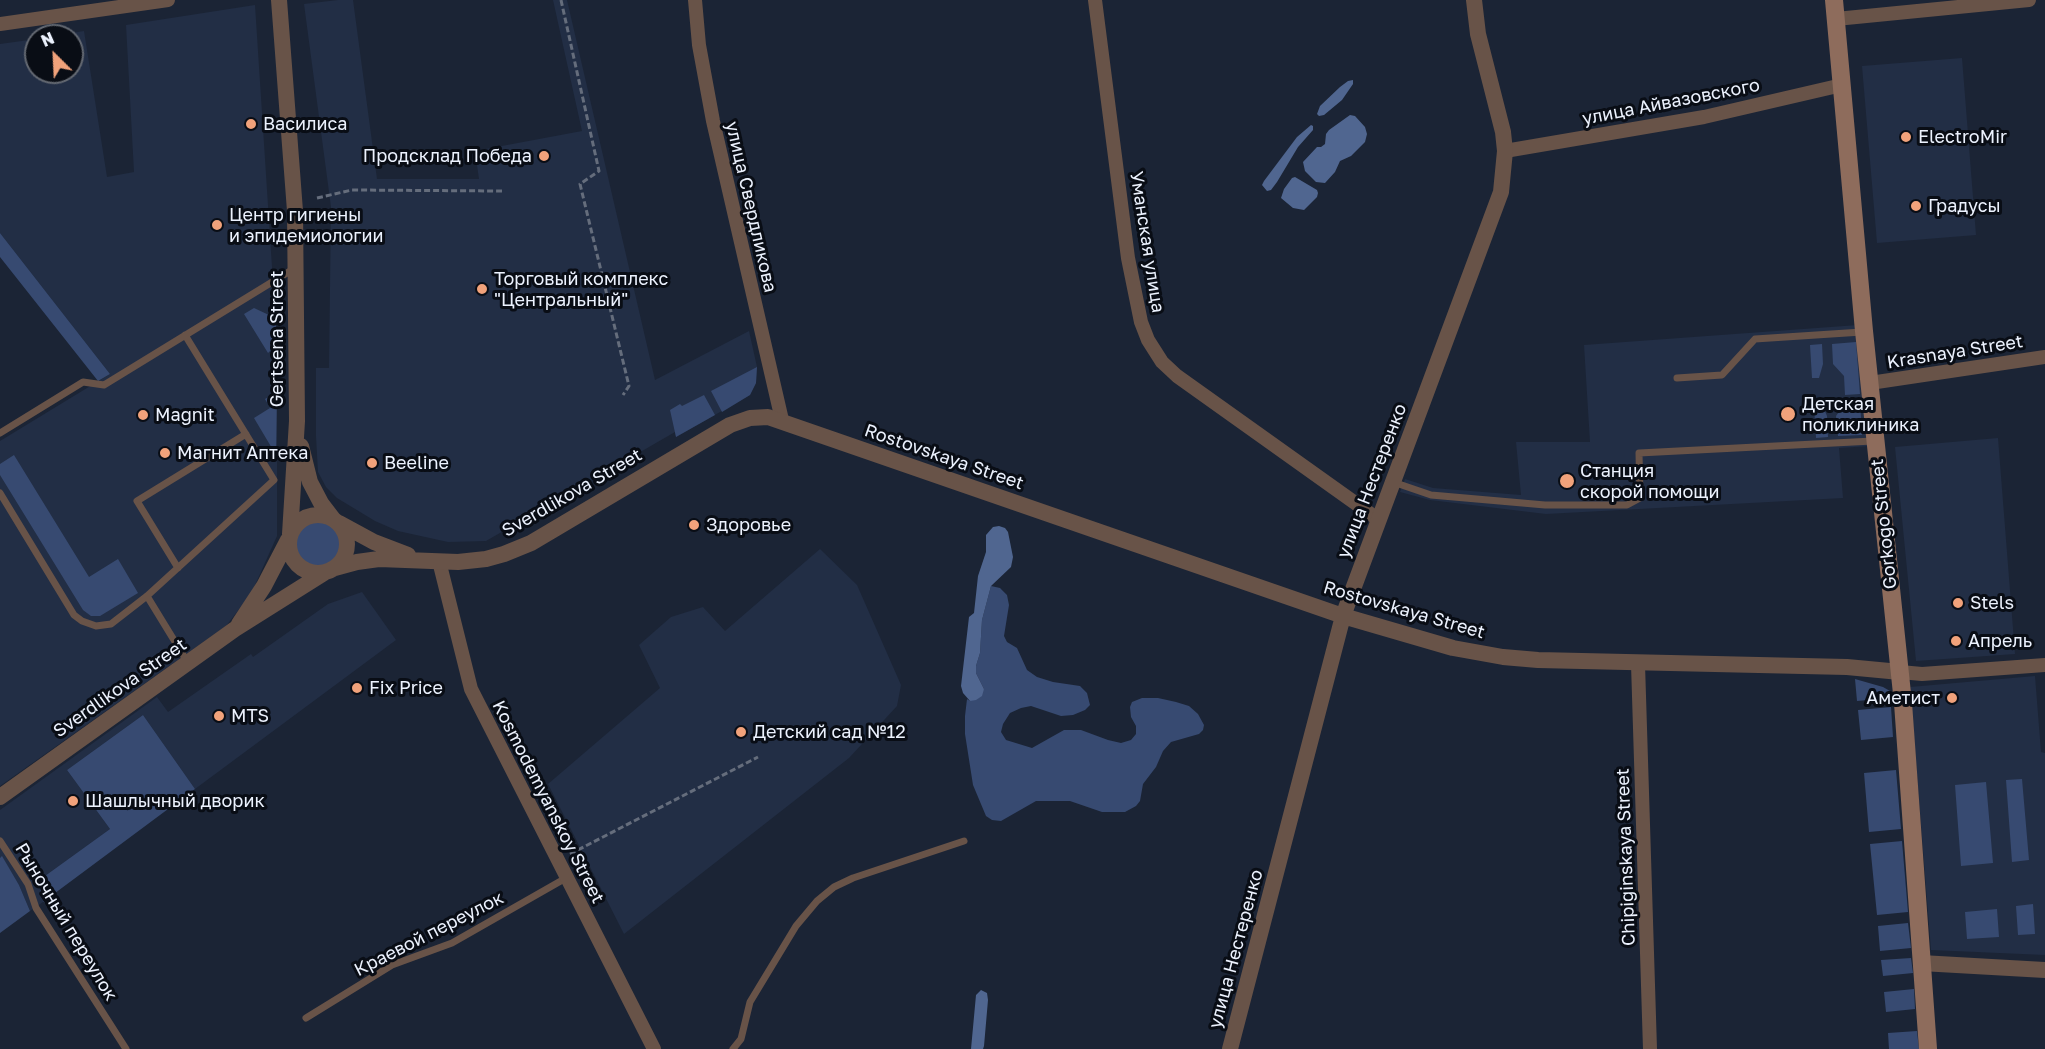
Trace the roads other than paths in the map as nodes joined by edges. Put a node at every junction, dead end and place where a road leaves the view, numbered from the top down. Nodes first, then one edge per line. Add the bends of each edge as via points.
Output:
1 (168, 0) edge
2 (279, 0) edge
3 (695, 0) edge
4 (1095, 0) edge
5 (1474, 0) edge
6 (1834, 0) edge
7 (2029, 0) edge
8 (1836, 20) junction
9 (0, 24) edge
10 (1842, 85) junction
11 (1505, 151) junction
12 (296, 268) junction
13 (1864, 331) junction
14 (185, 335) junction
15 (2045, 357) edge
16 (1677, 378) dead end
17 (1869, 383) junction
18 (782, 420) junction
19 (297, 421) junction
20 (0, 433) edge
21 (246, 434) junction
22 (1875, 440) junction
23 (1393, 482) junction
24 (0, 493) edge
25 (1379, 520) junction
26 (336, 521) junction
27 (290, 536) junction
28 (431, 561) junction
29 (178, 568) junction
30 (329, 571) junction
31 (147, 596) junction
32 (1343, 615) junction
33 (235, 629) junction
34 (188, 663) junction
35 (1638, 664) junction
36 (2045, 665) edge
37 (1900, 672) junction
38 (0, 797) edge
39 (964, 841) dead end
40 (0, 842) edge
41 (566, 878) junction
42 (1921, 963) junction
43 (2045, 970) edge
44 (306, 1018) dead end
45 (126, 1049) edge
46 (654, 1049) edge
47 (733, 1049) edge
48 (1230, 1049) edge
49 (1650, 1049) edge
50 (1928, 1049) edge

1 - 9 street
2 - 12 street, Gertsena Street
3 - 18 street, улица Свердликова via 713,121
4 - 25 street, Уманская улица via 1128,258 1148,340 1177,376
5 - 11 street, улица Нестеренко
6 - 8 main road, Gorkogo Street
7 - 8 street
8 - 10 main road, Gorkogo Street
10 - 11 street, улица Айвазовского via 1704,117
10 - 13 main road, Gorkogo Street
11 - 23 street, улица Нестеренко via 1504,175 1494,213
12 - 14 lane
12 - 19 street, Gertsena Street
13 - 16 lane via 1755,339 1722,375
13 - 17 main road, Gorkogo Street
14 - 20 lane via 104,385 83,382
14 - 21 lane
15 - 17 street, Krasnaya Street
17 - 22 main road, Gorkogo Street
18 - 28 street, Sverdlikova Street via 758,417 730,425 517,549 486,559
18 - 32 street, Rostovskaya Street
19 - 26 street via 310,482
19 - 27 street, Gertsena Street
21 - 29 lane via 274,480
21 - 29 lane via 137,501
22 - 23 lane via 1639,453 1640,498 1627,505 1545,505 1431,495
22 - 37 main road, Gorkogo Street
23 - 25 street, улица Нестеренко
24 - 31 lane via 74,615 82,621 96,626 111,624
25 - 32 street, улица Нестеренко
26 - 27 street via 323,515 312,516 301,520
26 - 28 street via 374,542
26 - 30 street via 347,538 347,549 343,560
27 - 30 street via 291,556 297,566 307,572
27 - 33 street, Gertsena Street via 264,586
28 - 30 street, Sverdlikova Street via 379,559
28 - 41 street, Kosmodemyanskoy Street via 471,689
29 - 31 lane
30 - 33 street, Sverdlikova Street
31 - 34 lane
32 - 35 street, Rostovskaya Street via 1475,652 1538,660
32 - 48 street, улица Нестеренко
33 - 34 street, Sverdlikova Street
34 - 38 street, Sverdlikova Street
35 - 37 street, Rostovskaya Street
35 - 49 street, Chipiginskaya Street
36 - 37 street, Rostovskaya Street via 1922,674
37 - 42 main road, Gorkogo Street
39 - 47 lane via 853,878 817,901 796,926 750,1002 741,1039
40 - 45 lane, Рыночный переулок via 28,884 36,908
41 - 44 lane, Краевой переулок via 452,944 392,965
41 - 46 street, Kosmodemyanskoy Street
42 - 43 street
42 - 50 main road, Gorkogo Street

